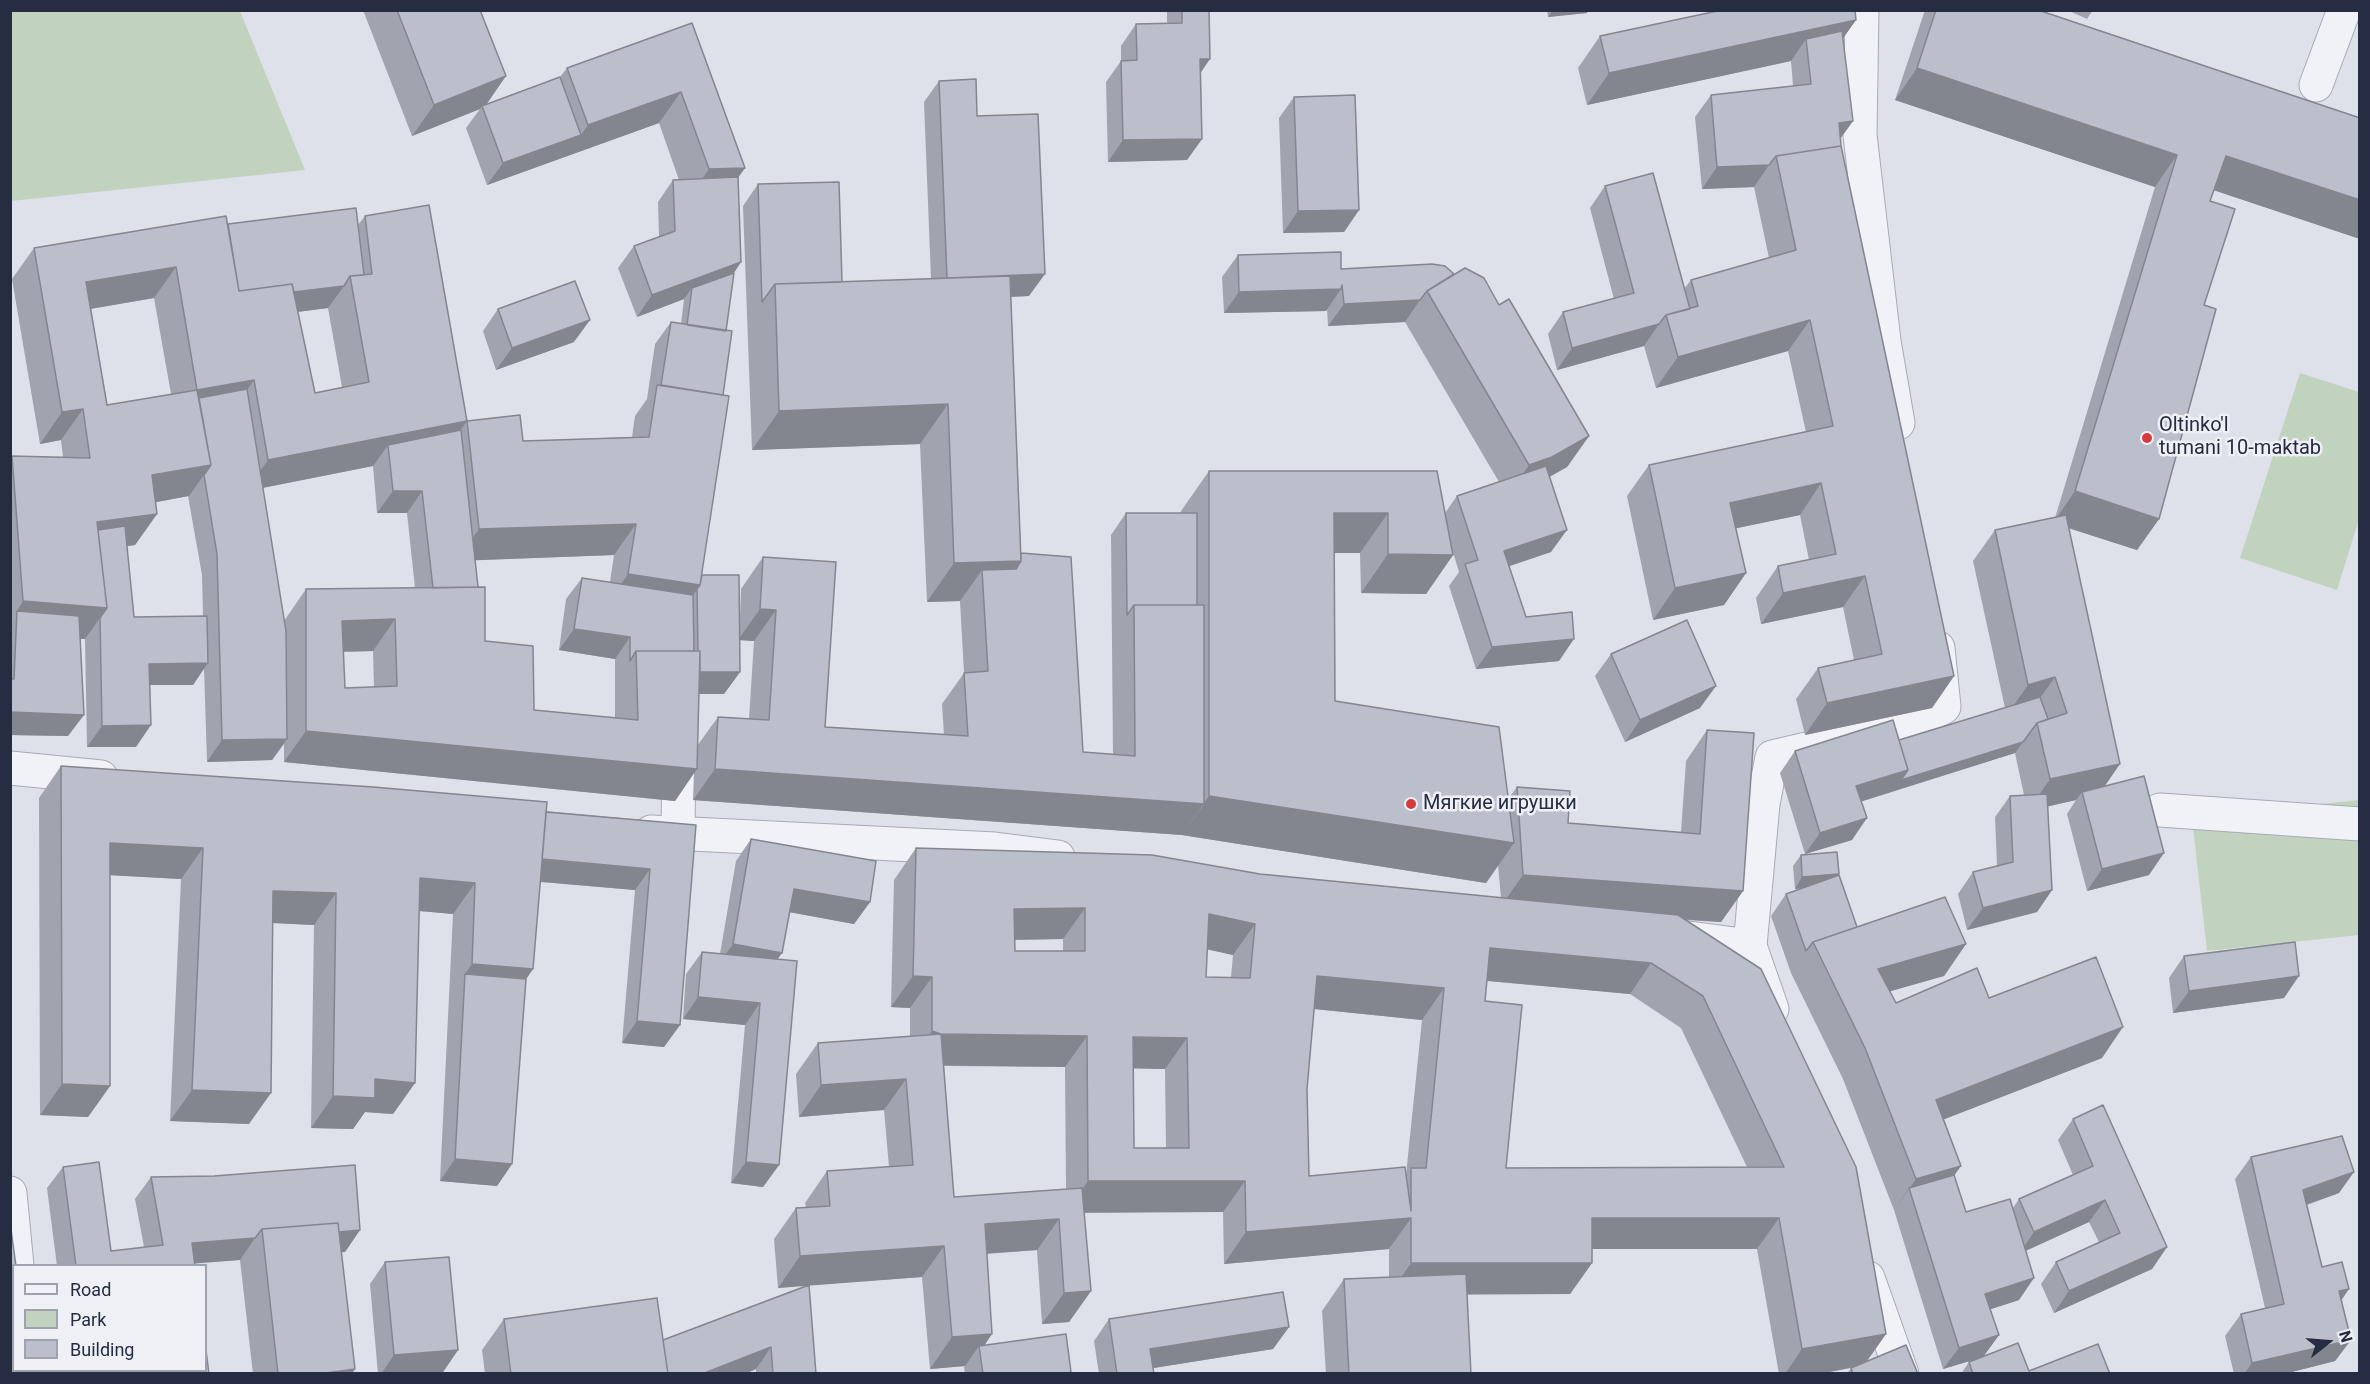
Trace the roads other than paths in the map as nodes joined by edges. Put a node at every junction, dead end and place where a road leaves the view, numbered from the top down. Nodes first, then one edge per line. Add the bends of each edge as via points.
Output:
1 (1862, 10) edge
2 (2344, 10) edge
3 (2316, 85) dead end
4 (1903, 447) edge
5 (1933, 624) edge
6 (680, 716) edge
7 (10, 768) edge
8 (130, 780) edge
9 (2160, 810) dead end
10 (2360, 824) edge
11 (619, 828) edge
12 (678, 834) junction
13 (1089, 861) edge
14 (1644, 932) edge
15 (1750, 946) junction
16 (1782, 1036) edge
17 (10, 1193) edge
18 (1858, 1250) edge
19 (17, 1264) edge
20 (1902, 1374) edge

1 - 4 street via 1860,135 1884,341
2 - 3 street
5 - 15 street via 1944,707 1909,725 1773,757 1763,804
6 - 12 street
7 - 8 street
9 - 10 street
11 - 12 street
12 - 13 street via 995,849
14 - 15 street
15 - 16 street
17 - 19 street
18 - 20 street

